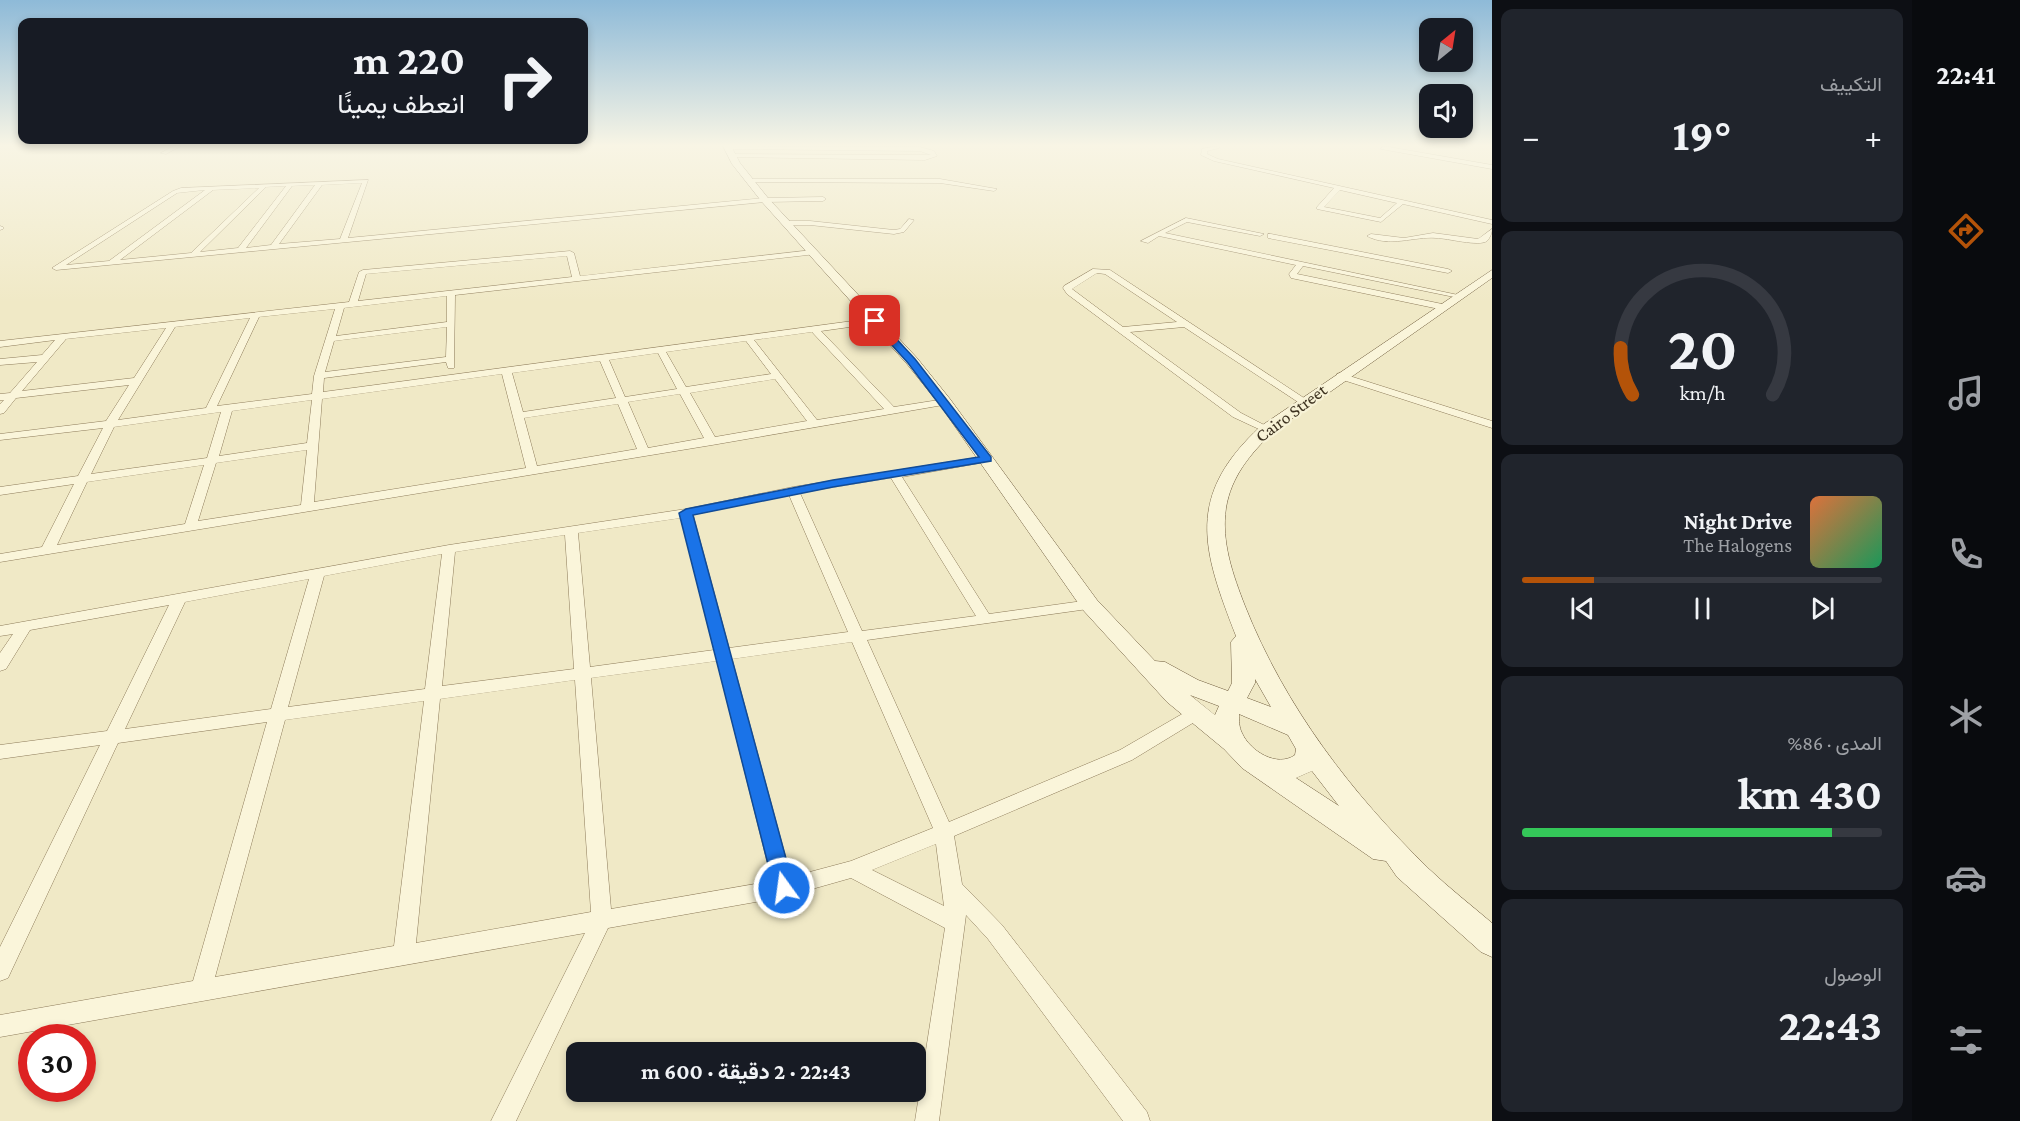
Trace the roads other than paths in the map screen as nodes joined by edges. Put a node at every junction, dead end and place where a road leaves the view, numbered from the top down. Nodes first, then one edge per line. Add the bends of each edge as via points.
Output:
1 (165, 198) edge
2 (197, 198) edge
3 (251, 198) edge
4 (279, 198) edge
5 (309, 198) edge
6 (360, 198) edge
7 (1328, 198) edge
8 (1391, 198) edge
9 (823, 199) dead end
10 (765, 200) junction
11 (1403, 201) junction
12 (910, 220) dead end
13 (1492, 222) edge
14 (786, 223) junction
15 (1492, 231) edge
16 (1158, 234) junction
17 (1260, 234) dead end
18 (1271, 236) dead end
19 (1371, 236) dead end
20 (343, 241) junction
21 (1145, 241) dead end
22 (273, 247) junction
23 (240, 251) junction
24 (813, 252) junction
25 (192, 256) junction
26 (1302, 263) junction
27 (109, 264) junction
28 (1492, 273) edge
29 (1440, 278) dead end
30 (577, 279) junction
31 (1432, 283) dead end
32 (1424, 289) junction
33 (451, 293) junction
34 (1459, 296) junction
35 (1407, 299) junction
36 (353, 304) junction
37 (340, 306) junction
38 (1443, 307) junction
39 (256, 315) junction
40 (875, 321) junction
41 (452, 324) junction
42 (1185, 324) junction
43 (172, 325) junction
44 (814, 329) junction
45 (1122, 330) junction
46 (63, 337) junction
47 (747, 337) junction
48 (330, 339) junction
49 (0, 344) edge
50 (660, 349) junction
51 (46, 357) junction
52 (603, 357) junction
53 (451, 359) junction
54 (0, 362) edge
55 (506, 370) junction
56 (319, 376) junction
57 (778, 376) junction
58 (1340, 376) junction
59 (452, 378) junction
60 (137, 381) junction
61 (683, 390) junction
62 (12, 396) junction
63 (316, 396) junction
64 (0, 397) edge
65 (621, 400) junction
66 (945, 402) junction
67 (1305, 402) junction
68 (228, 408) junction
69 (0, 411) edge
70 (210, 411) junction
71 (892, 411) junction
72 (519, 416) junction
73 (110, 424) junction
74 (815, 424) junction
75 (1492, 425) edge
76 (1267, 429) junction
77 (0, 437) edge
78 (712, 442) junction
79 (311, 446) junction
80 (644, 453) junction
81 (211, 459) junction
82 (987, 459) junction
83 (533, 471) junction
84 (894, 473) junction
85 (83, 479) junction
86 (0, 491) edge
87 (793, 491) junction
88 (307, 507) junction
89 (686, 513) junction
90 (190, 528) junction
91 (571, 529) junction
92 (448, 549) junction
93 (47, 550) junction
94 (0, 558) edge
95 (317, 575) junction
96 (179, 598) junction
97 (1090, 605) junction
98 (985, 619) junction
99 (1240, 625) junction
100 (25, 627) junction
101 (0, 631) edge
102 (857, 635) junction
103 (1135, 652) junction
104 (724, 655) junction
105 (0, 665) edge
106 (582, 673) junction
107 (433, 694) junction
108 (1233, 701) junction
109 (1195, 714) junction
110 (278, 715) junction
111 (112, 737) junction
112 (1302, 738) junction
113 (1233, 742) junction
114 (0, 752) edge
115 (1251, 761) junction
116 (944, 832) junction
117 (852, 869) junction
118 (1417, 876) junction
119 (784, 888) junction
120 (953, 888) junction
121 (602, 920) junction
122 (956, 923) junction
123 (1492, 942) edge
124 (404, 954) junction
125 (0, 970) edge
126 (201, 990) junction
127 (0, 1026) edge
128 (503, 1121) edge
129 (927, 1121) edge
130 (1138, 1121) edge

1 - 27 street via 56,268
2 - 27 street
3 - 25 street
4 - 23 street
5 - 22 street
6 - 20 street
7 - 11 street via 1319,208 1381,220
8 - 11 street
9 - 10 street
10 - 14 main road
10 - 20 street
11 - 13 street
12 - 14 street via 902,231 894,232
14 - 24 main road
15 - 19 street via 1478,241 1433,235 1398,240
16 - 17 street via 1186,220
16 - 21 street
16 - 26 street
18 - 29 street via 1448,271
20 - 22 street
22 - 23 street
23 - 25 street
24 - 30 street
24 - 40 main road
25 - 27 street
26 - 32 street
26 - 35 street via 1293,275
28 - 34 main road, Cairo Street
30 - 33 street
30 - 36 street via 570,253 363,272
31 - 32 street
32 - 34 street
32 - 35 street
33 - 36 street
33 - 41 street
34 - 38 main road, Cairo Street
35 - 38 street
36 - 37 street
37 - 39 street
37 - 48 street
38 - 58 main road, Cairo Street
39 - 43 street
39 - 70 street
40 - 44 street
40 - 66 main road
41 - 48 street
41 - 53 street
42 - 45 street
42 - 45 street via 1105,272 1096,271 1067,288
42 - 67 street
43 - 46 street
43 - 60 street
44 - 47 street
44 - 71 street
45 - 76 street via 1237,415
46 - 49 street
46 - 51 street
47 - 50 street
47 - 57 street
48 - 56 street
50 - 52 street
50 - 61 street
51 - 54 street
51 - 62 street
52 - 55 street
52 - 65 street
53 - 56 street
53 - 59 street
55 - 59 street
55 - 72 street
56 - 63 street
57 - 61 street
57 - 74 street
58 - 67 main road, Cairo Street
58 - 75 street
59 - 63 street
60 - 62 street
60 - 73 street
61 - 65 street
61 - 78 street
62 - 64 street
62 - 69 street
63 - 68 street
63 - 79 street
65 - 72 street
65 - 80 street
66 - 71 street
66 - 82 main road
67 - 76 main road, Cairo Street
68 - 70 street
68 - 81 street
70 - 73 street
71 - 74 street
72 - 83 street
73 - 77 street
73 - 85 street
74 - 78 street
76 - 99 main road, Cairo Street via 1246,448 1219,496 1218,555
78 - 80 street
79 - 81 street
79 - 88 street
80 - 83 street
81 - 85 street
81 - 90 street
82 - 84 street
82 - 97 main road
83 - 88 street
84 - 87 street
84 - 98 street
85 - 86 street
85 - 93 street
87 - 89 street
87 - 102 street
88 - 90 street
89 - 91 street
89 - 104 street
90 - 93 street
91 - 92 street
91 - 106 street
92 - 95 street
92 - 107 street
93 - 94 street
95 - 96 street
95 - 110 street
96 - 100 street
96 - 111 street
97 - 98 street
97 - 103 main road
98 - 102 street
99 - 108 main road, Cairo Street via 1244,683
99 - 112 main road, Cairo Street via 1262,673
100 - 101 street
100 - 105 street
102 - 104 street
102 - 116 street
103 - 108 main road via 1178,680
103 - 109 main road
104 - 106 street
104 - 119 street
106 - 107 street
106 - 121 street
107 - 110 street
107 - 124 street
108 - 112 main road
108 - 113 main road, Cairo Street via 1226,720
109 - 113 main road
109 - 116 street via 1126,755
110 - 111 street
110 - 126 street
111 - 114 street
111 - 125 street
112 - 115 main road via 1309,754 1303,764 1289,769 1271,768
112 - 118 main road, Cairo Street via 1356,808
113 - 115 main road, Cairo Street
115 - 118 main road, Cairo Street
116 - 117 street
116 - 120 street
117 - 119 street
117 - 122 street
118 - 123 main road, Cairo Street
119 - 121 street
120 - 122 street
120 - 130 street via 994,932
121 - 124 street
121 - 128 street
122 - 129 street
124 - 126 street
126 - 127 street

